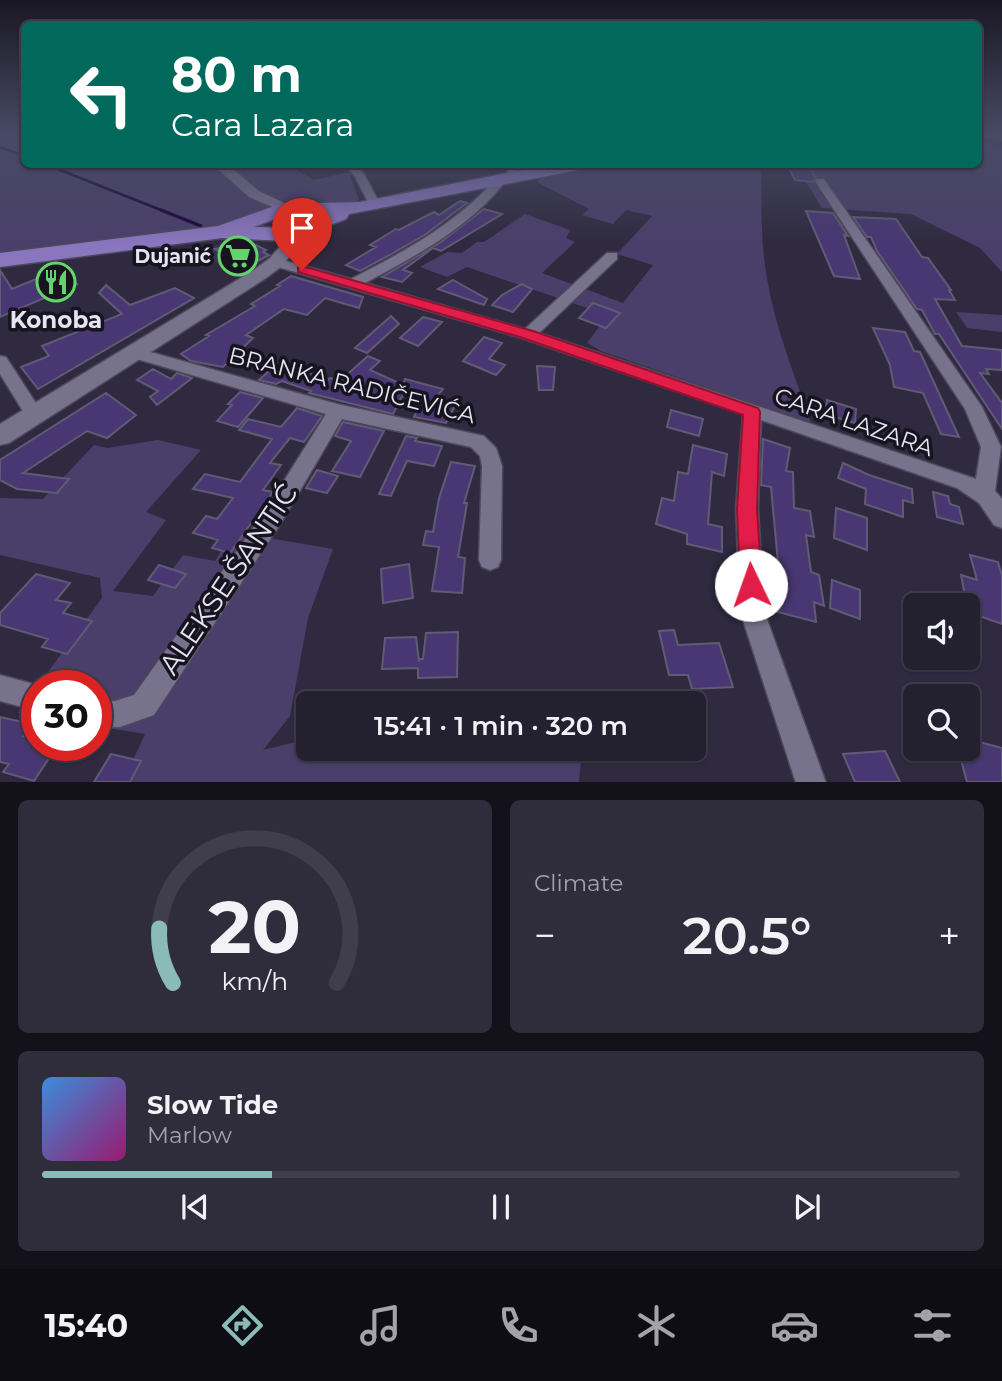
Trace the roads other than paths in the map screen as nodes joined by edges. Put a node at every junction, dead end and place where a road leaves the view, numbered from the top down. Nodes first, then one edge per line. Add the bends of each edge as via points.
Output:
1 (225, 169) edge
2 (354, 169) edge
3 (552, 169) edge
4 (560, 169) edge
5 (545, 173) junction
6 (509, 176) edge
7 (820, 181) dead end
8 (254, 194) junction
9 (368, 207) junction
10 (303, 219) junction
11 (271, 236) junction
12 (612, 257) dead end
13 (0, 260) edge
14 (355, 283) junction
15 (528, 335) junction
16 (136, 353) junction
17 (0, 361) edge
18 (337, 411) junction
19 (752, 412) junction
20 (35, 416) junction
21 (0, 436) edge
22 (997, 445) edge
23 (984, 493) junction
24 (1002, 519) edge
25 (490, 560) dead end
26 (0, 688) edge
27 (21, 694) edge
28 (112, 716) edge
29 (811, 782) edge

1 - 8 street
2 - 9 street
3 - 5 lane
4 - 5 main road
5 - 6 main road
6 - 9 main road
6 - 14 street via 472,211
7 - 22 street
8 - 10 street
8 - 11 street
9 - 10 main road
10 - 11 main road
11 - 13 main road via 222,232
11 - 14 street, CARA LAZARA
11 - 16 street
12 - 15 street
14 - 15 street, CARA LAZARA
15 - 19 street, CARA LAZARA
16 - 18 street, BRANKA RADIČEVIĆA
16 - 20 street
17 - 20 street
18 - 25 street, BRANKA RADIČEVIĆA via 477,441 489,453 492,466
18 - 28 street, ALEKSE ŠANTIĆ via 273,517 144,705
19 - 23 street, CARA LAZARA via 964,482
19 - 29 street via 747,509 752,611
20 - 21 street
22 - 23 street
23 - 24 street
26 - 27 street

